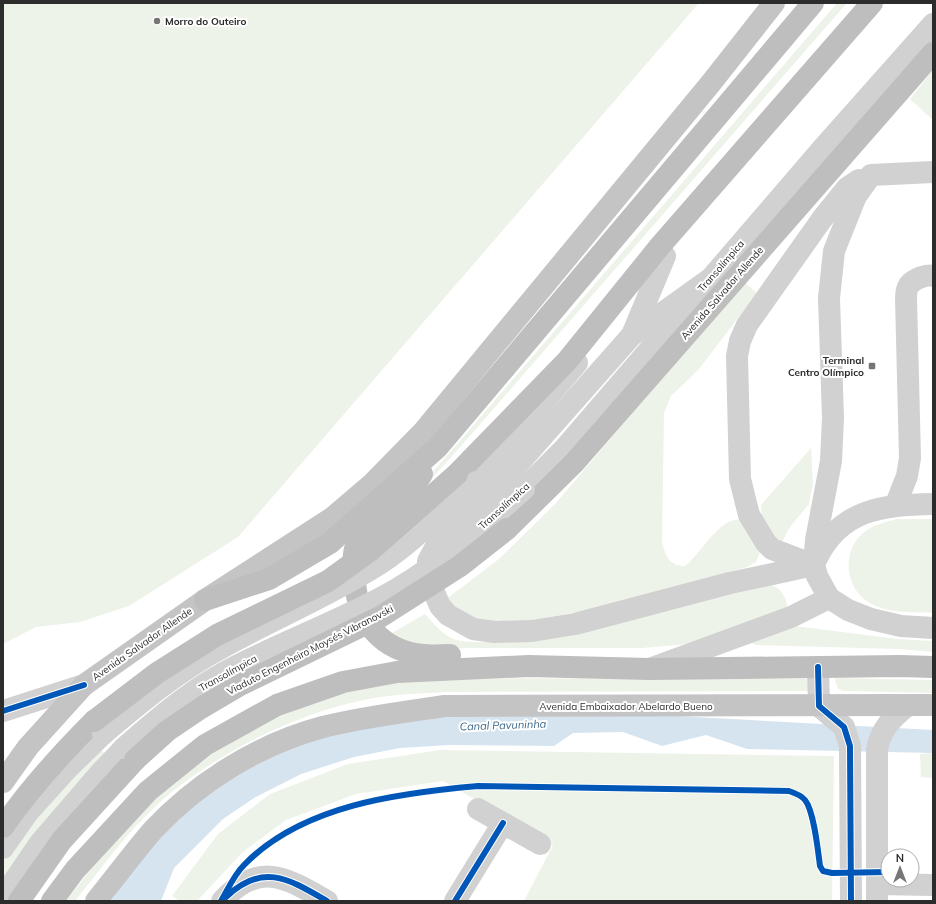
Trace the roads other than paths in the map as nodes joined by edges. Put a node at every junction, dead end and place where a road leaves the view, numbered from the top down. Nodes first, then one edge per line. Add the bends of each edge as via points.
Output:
1 (774, 3) edge
2 (813, 3) edge
3 (872, 3) edge
4 (882, 3) edge
5 (933, 24) edge
6 (933, 53) edge
7 (933, 172) edge
8 (871, 175) junction
9 (665, 256) junction
10 (933, 276) edge
11 (710, 279) junction
12 (632, 335) junction
13 (438, 447) junction
14 (467, 478) junction
15 (896, 504) junction
16 (933, 504) edge
17 (507, 529) joint
18 (814, 565) junction
19 (829, 598) junction
20 (205, 600) junction
21 (933, 628) edge
22 (514, 666) junction
23 (818, 667) junction
24 (933, 667) edge
25 (649, 669) junction
26 (84, 685) junction
27 (933, 705) edge
28 (819, 706) junction
29 (908, 706) junction
30 (3, 711) edge
31 (98, 728) junction
32 (130, 754) junction
33 (3, 782) edge
34 (478, 809) dead end
35 (503, 823) junction
36 (3, 827) edge
37 (540, 844) dead end
38 (3, 848) edge
39 (933, 885) edge
40 (877, 893) edge
41 (3, 897) edge
42 (19, 901) edge
43 (52, 901) edge
44 (96, 901) edge
45 (222, 901) edge
46 (327, 901) edge
47 (455, 901) edge
48 (851, 901) edge

1 - 20 main road, Avenida Salvador Allende via 712,83 423,432 373,483 332,518
2 - 13 highway
3 - 14 highway via 660,246 567,361
4 - 9 street
5 - 11 street, Transolímpica
6 - 17 highway, Avenida Salvador Allende via 574,463
7 - 8 street
8 - 18 street via 856,196 834,251 829,298 833,418 831,461 816,540
8 - 18 street via 847,188 822,219 748,324 740,341 737,356 740,479 749,515 766,543 772,548
9 - 12 street
9 - 14 street via 573,368
10 - 15 street via 917,279 908,286 906,298 910,458 907,476
11 - 12 street
11 - 32 street, Transolímpica, bridge via 565,448 462,544 378,600 223,673 177,703
12 - 18 street via 488,498 440,539 428,562 428,572 440,606 452,618 473,629 495,632 532,631 575,624 730,583
13 - 20 highway via 330,543 269,579
13 - 22 highway via 409,493 361,539 355,549 356,594 360,607 379,639 400,650 422,656 477,656
14 - 31 highway, bridge via 328,581 217,635 157,673
15 - 16 street
15 - 18 street via 876,508 842,526 825,544
17 - 32 highway, Viaduto Engenheiro Moysés Vibranovski, bridge via 460,566 380,617 247,681
18 - 19 street via 816,576
19 - 21 street via 848,610 871,619 901,626
19 - 25 street via 791,617
20 - 26 main road, Avenida Salvador Allende
22 - 25 highway
22 - 43 highway via 397,672 343,682 265,711 205,745 148,791 75,870
23 - 24 highway
23 - 25 highway
23 - 28 street
26 - 30 street
26 - 33 main road, Avenida Salvador Allende via 28,747
27 - 29 main road, Avenida Embaixador Abelardo Bueno
28 - 29 main road, Avenida Embaixador Abelardo Bueno
28 - 44 main road, Avenida Embaixador Abelardo Bueno via 445,706 366,717 321,727 264,748 204,784 154,830
28 - 48 street via 840,724 846,732 850,746
29 - 40 street via 887,724 878,743
31 - 36 highway via 57,758
31 - 38 street via 67,769 29,811
32 - 41 street, Transolímpica via 102,770 40,843
32 - 42 highway via 62,840
34 - 35 street
35 - 37 street
35 - 47 street
39 - 40 street
45 - 46 street via 247,881 272,876 289,880

